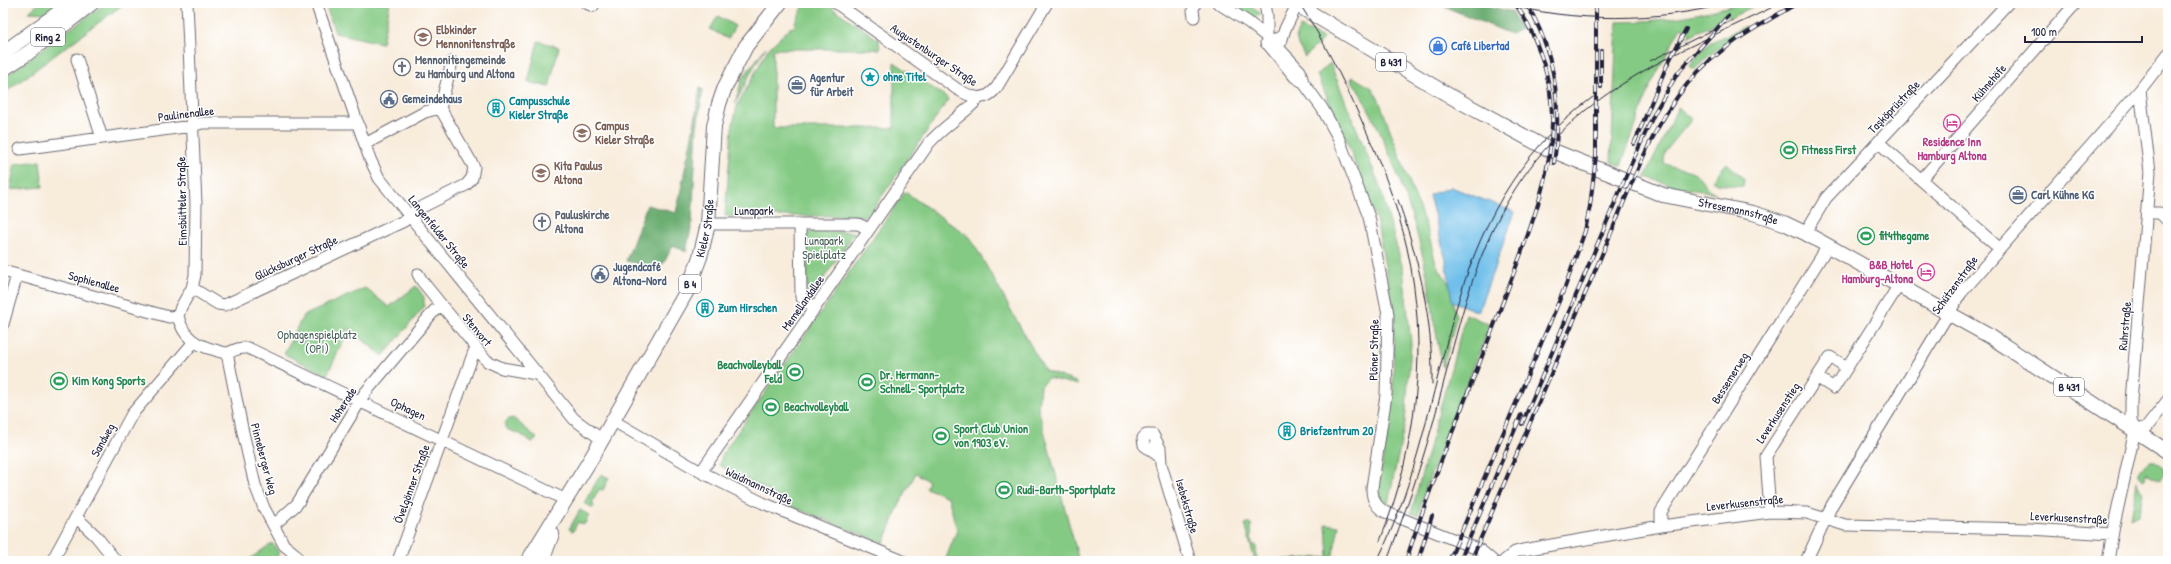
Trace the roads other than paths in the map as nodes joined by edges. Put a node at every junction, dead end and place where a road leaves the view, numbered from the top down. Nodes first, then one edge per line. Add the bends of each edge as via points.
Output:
1 (72, 3) edge
2 (92, 3) edge
3 (186, 3) edge
4 (316, 3) edge
5 (780, 3) edge
6 (836, 3) edge
7 (1047, 3) edge
8 (1196, 3) edge
9 (1218, 3) edge
10 (1265, 3) edge
11 (2008, 3) edge
12 (2076, 3) edge
13 (1295, 4) edge
14 (1236, 16) junction
15 (1267, 16) junction
16 (1194, 18) dead end
17 (1248, 22) junction
18 (1283, 35) junction
19 (1269, 41) junction
20 (1282, 50) junction
21 (3, 54) edge
22 (2168, 54) edge
23 (76, 59) dead end
24 (452, 62) dead end
25 (3, 69) edge
26 (1303, 82) junction
27 (2140, 90) junction
28 (978, 99) junction
29 (440, 108) junction
30 (358, 122) junction
31 (192, 126) junction
32 (102, 138) junction
33 (1878, 142) junction
34 (365, 144) junction
35 (20, 149) dead end
36 (1921, 180) junction
37 (2147, 213) junction
38 (410, 217) junction
39 (2167, 219) edge
40 (708, 224) junction
41 (800, 224) junction
42 (869, 229) junction
43 (1805, 234) junction
44 (1828, 246) junction
45 (1999, 248) junction
46 (3, 270) edge
47 (418, 274) dead end
48 (17, 275) junction
49 (1900, 285) junction
50 (192, 288) junction
51 (441, 305) junction
52 (815, 308) junction
53 (1949, 312) junction
54 (178, 316) junction
55 (3, 324) edge
56 (193, 343) junction
57 (475, 349) junction
58 (227, 353) junction
59 (1847, 367) junction
60 (536, 374) junction
61 (1818, 378) junction
62 (2168, 400) edge
63 (360, 402) junction
64 (612, 420) junction
65 (2135, 430) junction
66 (602, 439) junction
67 (442, 440) junction
68 (2168, 452) edge
69 (1160, 457) dead end
70 (701, 472) junction
71 (564, 504) junction
72 (1770, 512) junction
73 (76, 517) junction
74 (1824, 519) junction
75 (274, 525) junction
76 (1661, 526) junction
77 (2112, 534) junction
78 (52, 561) edge
79 (116, 561) edge
80 (299, 561) edge
81 (398, 561) edge
82 (528, 561) edge
83 (542, 561) edge
84 (903, 561) edge
85 (1190, 561) edge
86 (1493, 561) edge
87 (1504, 561) edge
88 (1806, 561) edge
89 (2108, 561) edge

1 - 21 main road, Ring 2
2 - 25 main road, Ring 2 via 28,53
3 - 31 street, Eimsbütteler Straße
4 - 30 street, Langenfelder Straße
5 - 40 main road, Kieler Straße / B 4 via 746,46 719,104 714,126
6 - 28 street, Augustenburger Straße via 962,92
7 - 28 street, Memellandallee via 994,90 986,97
8 - 16 street via 1192,10
9 - 14 street, Plöner Straße
10 - 15 street
11 - 33 street, Taşköprüstraße
12 - 36 street, Kühnehöfe
13 - 18 street
13 - 43 main road, Stresemannstraße / B 431 via 1431,85 1546,148 1662,195 1753,213 1784,223
14 - 17 street, Plöner Straße
14 - 19 street, Plöner Straße via 1259,38
15 - 17 street via 1259,22
15 - 19 street
17 - 19 street, Plöner Straße
18 - 19 street
18 - 20 street
19 - 20 street, Plöner Straße
19 - 26 street, Plöner Straße via 1295,77
20 - 26 street, Plöner Straße via 1300,71
22 - 27 street, Schützenstraße
23 - 32 street
24 - 29 street
26 - 86 street, Plöner Straße via 1335,132 1369,217 1388,314 1386,395 1372,488 1374,500 1385,512 1480,550
27 - 37 street, Ruhrstraße via 2150,172
27 - 45 street, Schützenstraße
28 - 42 street, Memellandallee via 929,143
29 - 34 street via 425,112
29 - 38 street via 474,167 473,174 466,185 418,209
30 - 31 street, Paulinenallee via 208,122
30 - 34 street, Langenfelder Straße
31 - 32 street, Paulinenallee
31 - 50 street, Eimsbütteler Straße via 196,204 195,275
32 - 35 street, Paulinenallee
33 - 36 street
33 - 43 street, Taşköprüstraße via 1826,198
34 - 38 street, Langenfelder Straße via 379,178
36 - 45 street
37 - 39 street via 2160,213
37 - 65 street, Ruhrstraße via 2131,401 2131,421
38 - 50 street, Glücksburger Straße via 354,246 225,305 218,304
38 - 60 street, Langenfelder Straße
40 - 41 street, Lunapark
40 - 64 main road, Kieler Straße / B 4 via 700,258 688,289
41 - 42 street, Lunapark via 858,224
41 - 52 street via 801,297
42 - 52 street, Memellandallee
43 - 44 main road, Stresemannstraße / B 431
44 - 49 main road, Stresemannstraße / B 431
44 - 76 street, Bessemerweg via 1661,512
45 - 53 street, Schützenstraße via 1969,283
46 - 48 street, Sophienallee
47 - 51 street, Stenvort
48 - 54 street, Sophienallee via 168,316
48 - 55 street
49 - 53 main road, Stresemannstraße / B 431
49 - 59 street, Leverkusenstieg
50 - 54 street, Eimsbütteler Straße
51 - 57 street, Stenvort
51 - 63 street, Hoherade
52 - 70 street, Memellandallee
53 - 65 main road, Stresemannstraße / B 431 via 2008,347
53 - 74 street, Schützenstraße
54 - 56 street via 180,326
56 - 58 street
56 - 73 street, Sandweg via 132,414
57 - 60 street, Stenvort via 487,361 502,368
57 - 67 street, Övelgönner Straße
58 - 63 street, Ophagen via 237,347 248,348
58 - 75 street, Pinneberger Weg via 256,485 264,508
59 - 61 street, Leverkusenstieg via 1834,388
59 - 61 street, Leverkusenstieg via 1830,357
60 - 66 street, Langenfelder Straße via 574,419
61 - 72 street, Leverkusenstieg via 1766,456
62 - 65 street via 2147,427
63 - 67 street, Ophagen
63 - 75 street, Hoherade via 297,504
64 - 66 main road, Kieler Straße / B 4
64 - 70 street, Waidmannstraße
65 - 68 main road, Stresemannstraße / B 431
65 - 77 street, Ruhrstraße
66 - 71 main road, Kieler Straße / B 4
67 - 71 street, Ophagen
67 - 81 street, Övelgönner Straße
69 - 85 street, Isebekstraße
70 - 84 street, Waidmannstraße via 776,509
71 - 82 main road, Kieler Straße / B 4
71 - 83 main road, Kieler Straße / B 4
72 - 74 street, Leverkusenstraße via 1799,511
72 - 76 street, Leverkusenstraße
73 - 78 street, Sandweg
73 - 79 street via 96,536
74 - 77 street, Leverkusenstraße via 1845,525 2030,529
74 - 88 street, Schützenstraße
75 - 80 street, Pinneberger Weg via 284,545
76 - 87 street, Leverkusenstraße via 1523,550 1515,552
77 - 89 street, Ruhrstraße

